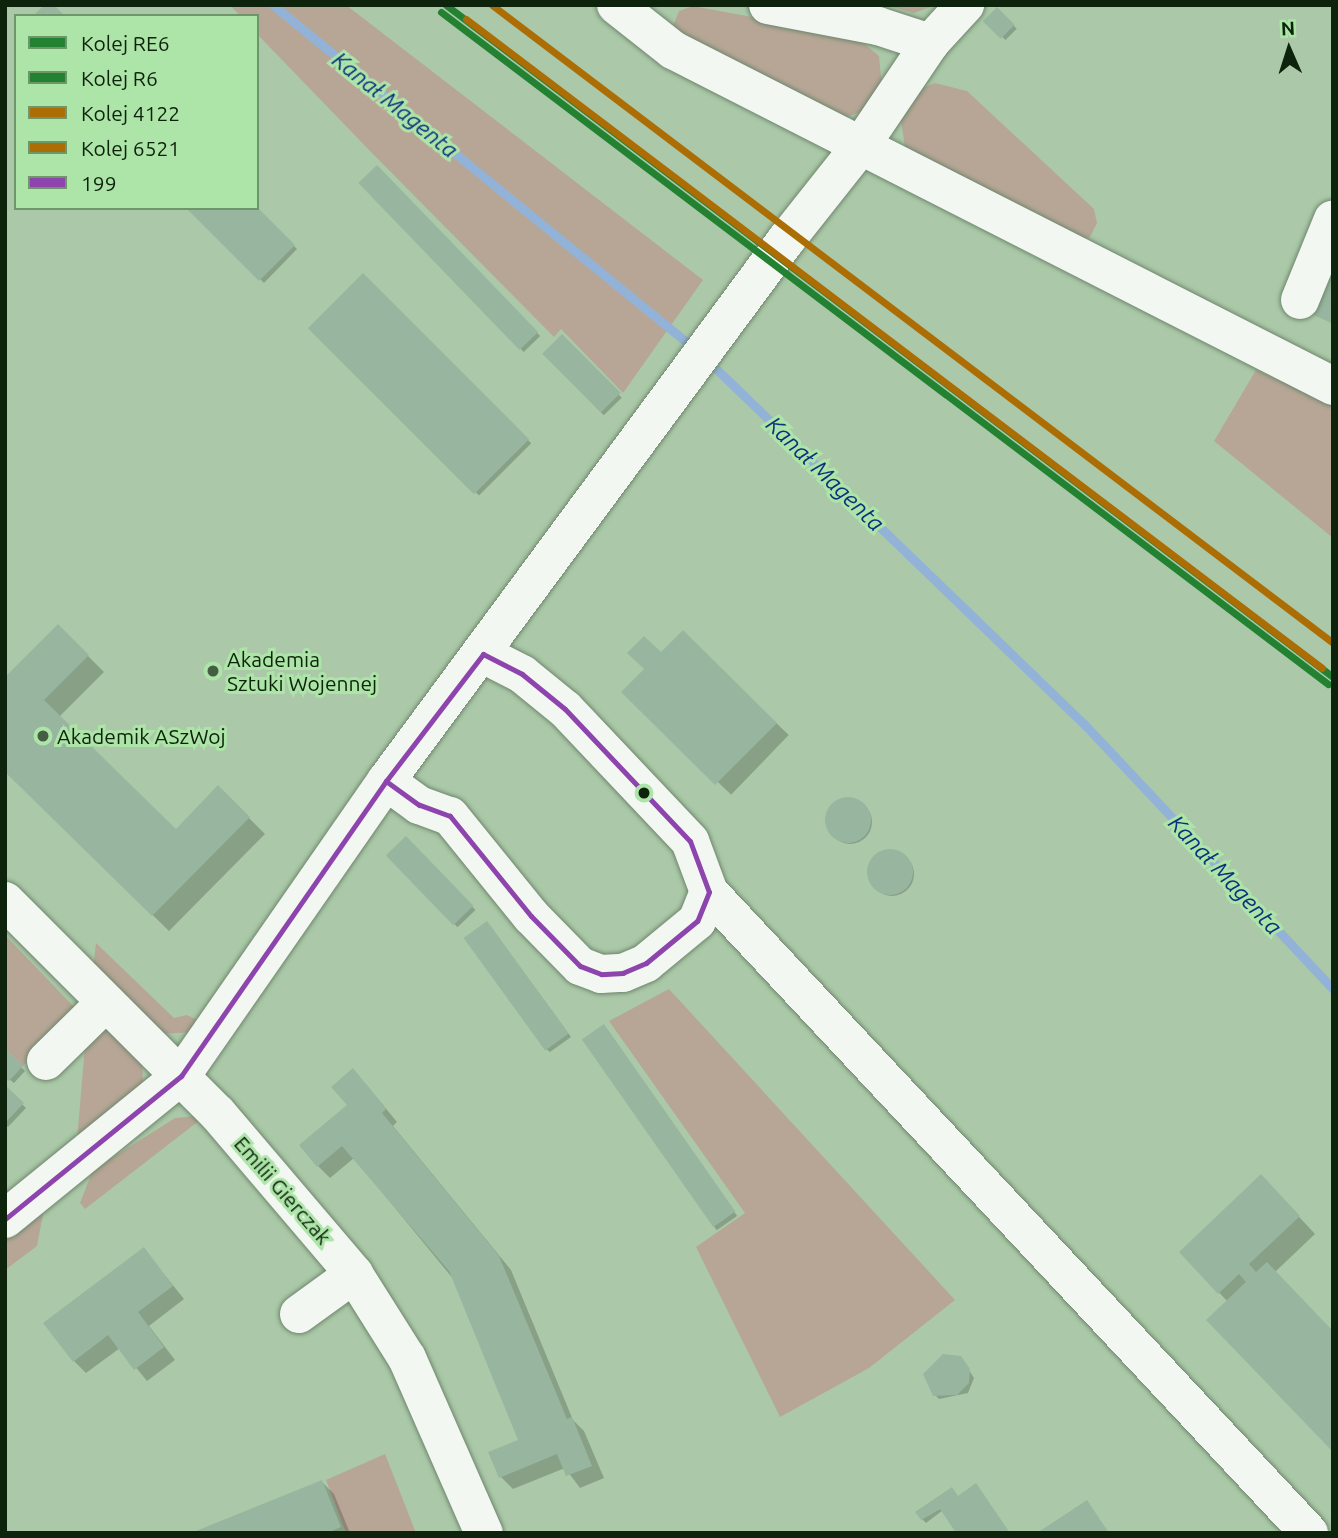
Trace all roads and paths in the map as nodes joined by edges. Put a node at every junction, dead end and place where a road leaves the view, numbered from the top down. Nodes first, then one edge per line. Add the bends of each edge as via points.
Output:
1 (616, 5) edge
2 (768, 5) edge
3 (965, 5) edge
4 (930, 43) junction
5 (862, 144) junction
6 (1333, 219) edge
7 (1300, 300) dead end
8 (1333, 386) edge
9 (484, 654) junction
10 (386, 781) junction
11 (709, 892) junction
12 (5, 901) edge
13 (105, 1003) junction
14 (46, 1061) dead end
15 (181, 1076) junction
16 (5, 1219) edge
17 (354, 1274) junction
18 (299, 1314) dead end
19 (484, 1533) edge
20 (1309, 1533) edge

1 - 5 street via 673,50
2 - 4 street via 878,26
3 - 4 street
4 - 5 street
5 - 8 street
5 - 9 street
6 - 7 street
9 - 10 street
9 - 11 street via 522,674 565,709 690,841
10 - 11 street via 419,805 450,816 531,916 580,966 601,974 623,973 646,963 697,922
10 - 15 street
11 - 20 street
12 - 13 street, Emilii Gierczak
13 - 14 street
13 - 15 street, Emilii Gierczak
15 - 16 street
15 - 17 street, Emilii Gierczak
17 - 18 street
17 - 19 street, Emilii Gierczak via 407,1358

